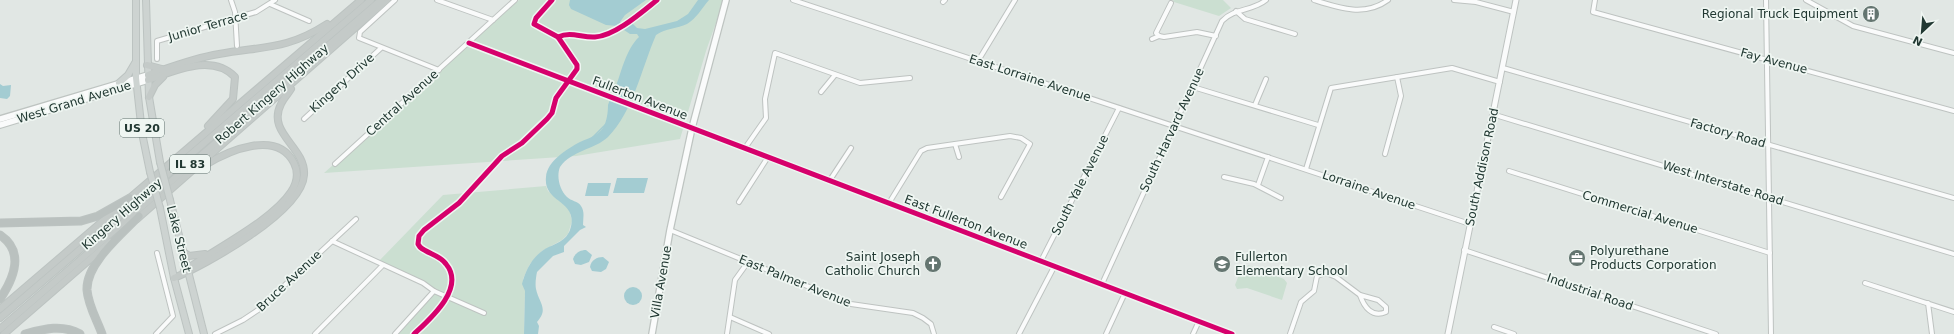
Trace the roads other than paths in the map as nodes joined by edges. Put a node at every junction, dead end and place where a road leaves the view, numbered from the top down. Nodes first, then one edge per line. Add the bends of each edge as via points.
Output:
1 (136, 0) edge
2 (146, 0) edge
3 (231, 0) edge
4 (275, 0) edge
5 (356, 0) edge
6 (361, 0) edge
7 (371, 0) edge
8 (381, 0) edge
9 (387, 0) edge
10 (395, 0) edge
11 (437, 0) edge
12 (515, 0) edge
13 (726, 0) edge
14 (793, 0) edge
15 (1015, 0) edge
16 (1266, 0) edge
17 (1314, 0) edge
18 (1388, 0) edge
19 (1454, 0) edge
20 (1516, 0) edge
21 (1595, 0) edge
22 (1766, 0) edge
23 (1806, 0) edge
24 (1171, 3) dead end
25 (270, 4) junction
26 (1236, 11) junction
27 (1514, 12) junction
28 (235, 19) junction
29 (309, 20) dead end
30 (493, 20) junction
31 (359, 25) junction
32 (1295, 34) dead end
33 (1159, 36) junction
34 (1216, 36) junction
35 (1152, 39) dead end
36 (470, 43) junction
37 (237, 46) dead end
38 (381, 48) junction
39 (1954, 53) edge
40 (157, 59) dead end
41 (1768, 60) junction
42 (978, 61) junction
43 (136, 62) junction
44 (148, 65) junction
45 (1503, 68) junction
46 (439, 70) junction
47 (168, 71) junction
48 (835, 75) junction
49 (148, 77) junction
50 (1397, 77) junction
51 (910, 78) dead end
52 (1266, 79) dead end
53 (136, 81) junction
54 (1500, 82) junction
55 (119, 83) junction
56 (1193, 87) junction
57 (822, 92) dead end
58 (150, 97) junction
59 (1255, 105) junction
60 (1119, 108) junction
61 (1954, 111) edge
62 (1492, 114) junction
63 (0, 119) edge
64 (304, 119) dead end
65 (0, 125) edge
66 (1174, 125) junction
67 (1318, 126) junction
68 (692, 128) junction
69 (955, 144) junction
70 (1768, 144) junction
71 (744, 148) junction
72 (851, 148) dead end
73 (1385, 154) dead end
74 (768, 157) junction
75 (959, 157) dead end
76 (1268, 157) junction
77 (173, 161) junction
78 (335, 164) dead end
79 (1306, 169) junction
80 (1509, 171) dead end
81 (1224, 177) dead end
82 (830, 180) junction
83 (176, 186) junction
84 (1258, 186) junction
85 (1001, 197) dead end
86 (1769, 197) junction
87 (130, 198) junction
88 (1281, 198) dead end
89 (1954, 198) edge
90 (739, 202) dead end
91 (889, 203) junction
92 (139, 216) junction
93 (356, 219) dead end
94 (0, 223) edge
95 (1470, 224) junction
96 (670, 230) junction
97 (0, 235) edge
98 (332, 242) junction
99 (1464, 250) junction
100 (182, 251) junction
101 (214, 251) junction
102 (1770, 252) junction
103 (157, 253) dead end
104 (1954, 254) edge
105 (748, 262) junction
106 (1041, 262) junction
107 (383, 265) junction
108 (1054, 266) junction
109 (187, 271) junction
110 (174, 278) junction
111 (1865, 283) dead end
112 (1102, 284) junction
113 (434, 291) junction
114 (1125, 293) junction
115 (1360, 295) junction
116 (0, 299) edge
117 (1928, 303) junction
118 (0, 309) edge
119 (1954, 312) edge
120 (484, 313) dead end
121 (730, 317) junction
122 (0, 318) edge
123 (1198, 321) junction
124 (1494, 327) dead end
125 (0, 328) edge
126 (4, 334) edge
127 (25, 334) edge
128 (80, 334) edge
129 (102, 334) edge
130 (156, 334) edge
131 (189, 334) edge
132 (204, 334) edge
133 (215, 334) edge
134 (315, 334) edge
135 (395, 334) edge
136 (652, 334) edge
137 (727, 334) edge
138 (769, 334) edge
139 (934, 334) edge
140 (1019, 334) edge
141 (1106, 334) edge
142 (1193, 334) edge
143 (1232, 334) edge
144 (1290, 334) edge
145 (1448, 334) edge
146 (1514, 334) edge
147 (1716, 334) edge
148 (1771, 334) edge
149 (1932, 334) edge

1 - 43 main road, Lake Street / US 20
2 - 44 main road, Lake Street / US 20
3 - 28 street
4 - 25 street, Junior Terrace
5 - 47 highway via 320,29 294,43 269,49 220,53
6 - 77 highway
7 - 122 highway, Kingery Highway / IL 83
8 - 125 highway, Robert Kingery Highway / IL 83
9 - 31 highway
10 - 38 street via 360,32 359,38
11 - 30 street
12 - 30 street, Central Avenue
13 - 68 main road, Villa Avenue
14 - 42 street, East Lorraine Avenue
15 - 42 street
16 - 26 street, South Harvard Avenue via 1261,4
17 - 18 street via 1356,10 1373,8
19 - 27 street via 1476,2
20 - 27 street, South Addison Road
21 - 41 street, Fay Avenue via 1593,12
22 - 41 street
23 - 39 street via 1853,26
24 - 33 street via 1156,32
25 - 28 street, Junior Terrace via 262,10
25 - 29 street
26 - 32 street via 1245,19
26 - 34 street, South Harvard Avenue via 1224,18
27 - 45 street, South Addison Road
28 - 37 street
28 - 40 street, Junior Terrace via 156,41
30 - 36 street, Central Avenue
31 - 83 highway
31 - 109 highway via 292,88 277,111 277,125 302,162 305,176 301,189 272,220
33 - 34 street via 1197,32
33 - 35 street
34 - 56 street, South Harvard Avenue
36 - 46 street, Central Avenue
36 - 68 street, Fullerton Avenue
38 - 46 street
38 - 64 street, Kingery Drive
41 - 61 street, Fay Avenue
41 - 70 street
42 - 60 street, East Lorraine Avenue
43 - 53 main road, Lake Street / US 20
43 - 55 main road
44 - 47 highway
44 - 49 main road, Lake Street / US 20
45 - 54 street, South Addison Road
45 - 70 street, Factory Road
46 - 78 street, Central Avenue
47 - 49 highway
47 - 58 highway via 159,80
47 - 77 highway via 218,64 228,68 236,76 233,99 228,106
48 - 51 street via 860,83
48 - 57 street
48 - 71 street via 775,53 765,99 766,118
49 - 53 main road, West Grand Avenue
49 - 58 main road, Lake Street / US 20
50 - 54 street via 1455,68
50 - 67 street via 1330,88
50 - 73 street via 1401,96
52 - 59 street
53 - 55 main road, West Grand Avenue
53 - 65 main road, West Grand Avenue
53 - 110 main road, Lake Street / US 20, bridge via 142,133
54 - 62 street, South Addison Road
55 - 63 main road, West Grand Avenue
56 - 59 street
56 - 66 street, South Harvard Avenue
58 - 100 main road, Lake Street / US 20, bridge via 160,162
59 - 67 street
60 - 66 street, East Lorraine Avenue
60 - 106 street, South Yale Avenue
62 - 86 street, West Interstate Road
62 - 95 street, South Addison Road
66 - 76 street, East Lorraine Avenue
66 - 112 street, South Harvard Avenue
67 - 79 street
68 - 71 street, East Fullerton Avenue
68 - 96 main road, Villa Avenue
69 - 75 street
69 - 85 street via 1015,136 1029,142
69 - 91 street via 921,151
70 - 86 street
70 - 89 street, Factory Road
71 - 74 street, East Fullerton Avenue
72 - 82 street
74 - 82 street, East Fullerton Avenue
74 - 90 street
76 - 79 street, Lorraine Avenue
76 - 84 street
77 - 87 highway
79 - 95 street, Lorraine Avenue
80 - 102 street, Commercial Avenue
81 - 84 street
82 - 91 street, East Fullerton Avenue
83 - 92 highway
83 - 101 highway via 213,160 240,148 267,146 281,150 292,158 297,167 297,179 279,207
84 - 88 street
86 - 102 street
86 - 104 street, West Interstate Road
87 - 94 highway via 98,216 81,221
87 - 118 highway
91 - 106 street, East Fullerton Avenue
92 - 126 highway
92 - 129 highway via 99,260 89,279 88,295
93 - 98 street, Bruce Avenue
95 - 99 street, South Addison Road
96 - 105 street, East Palmer Avenue
96 - 136 main road, Villa Avenue
97 - 116 highway via 12,244 15,256 12,275
98 - 107 street
98 - 133 street, Bruce Avenue via 258,310
99 - 145 street, South Addison Road
99 - 147 street, Industrial Road
100 - 101 highway via 194,257
100 - 109 main road, Lake Street / US 20
101 - 109 highway
102 - 148 street
103 - 130 street via 173,316
105 - 121 street via 735,280
105 - 139 street, East Palmer Avenue via 851,304 903,311 924,317 931,322
106 - 108 street, East Fullerton Avenue
107 - 113 street via 424,283
107 - 134 street
108 - 112 street, East Fullerton Avenue
108 - 140 street
109 - 110 highway
109 - 132 main road, Lake Street / US 20
110 - 131 main road, Lake Street / US 20
111 - 117 street
112 - 114 street, East Fullerton Avenue
113 - 120 street
113 - 135 street
114 - 123 street, East Fullerton Avenue
114 - 141 street
115 - 115 street via 1384,303 1386,312 1382,314 1368,311
115 - 144 street via 1336,277 1326,273 1318,276 1314,292 1301,302
117 - 119 street
117 - 149 street
121 - 137 street
121 - 138 street
123 - 142 street
123 - 143 street, East Fullerton Avenue
124 - 146 street
127 - 128 highway via 54,328 70,329

